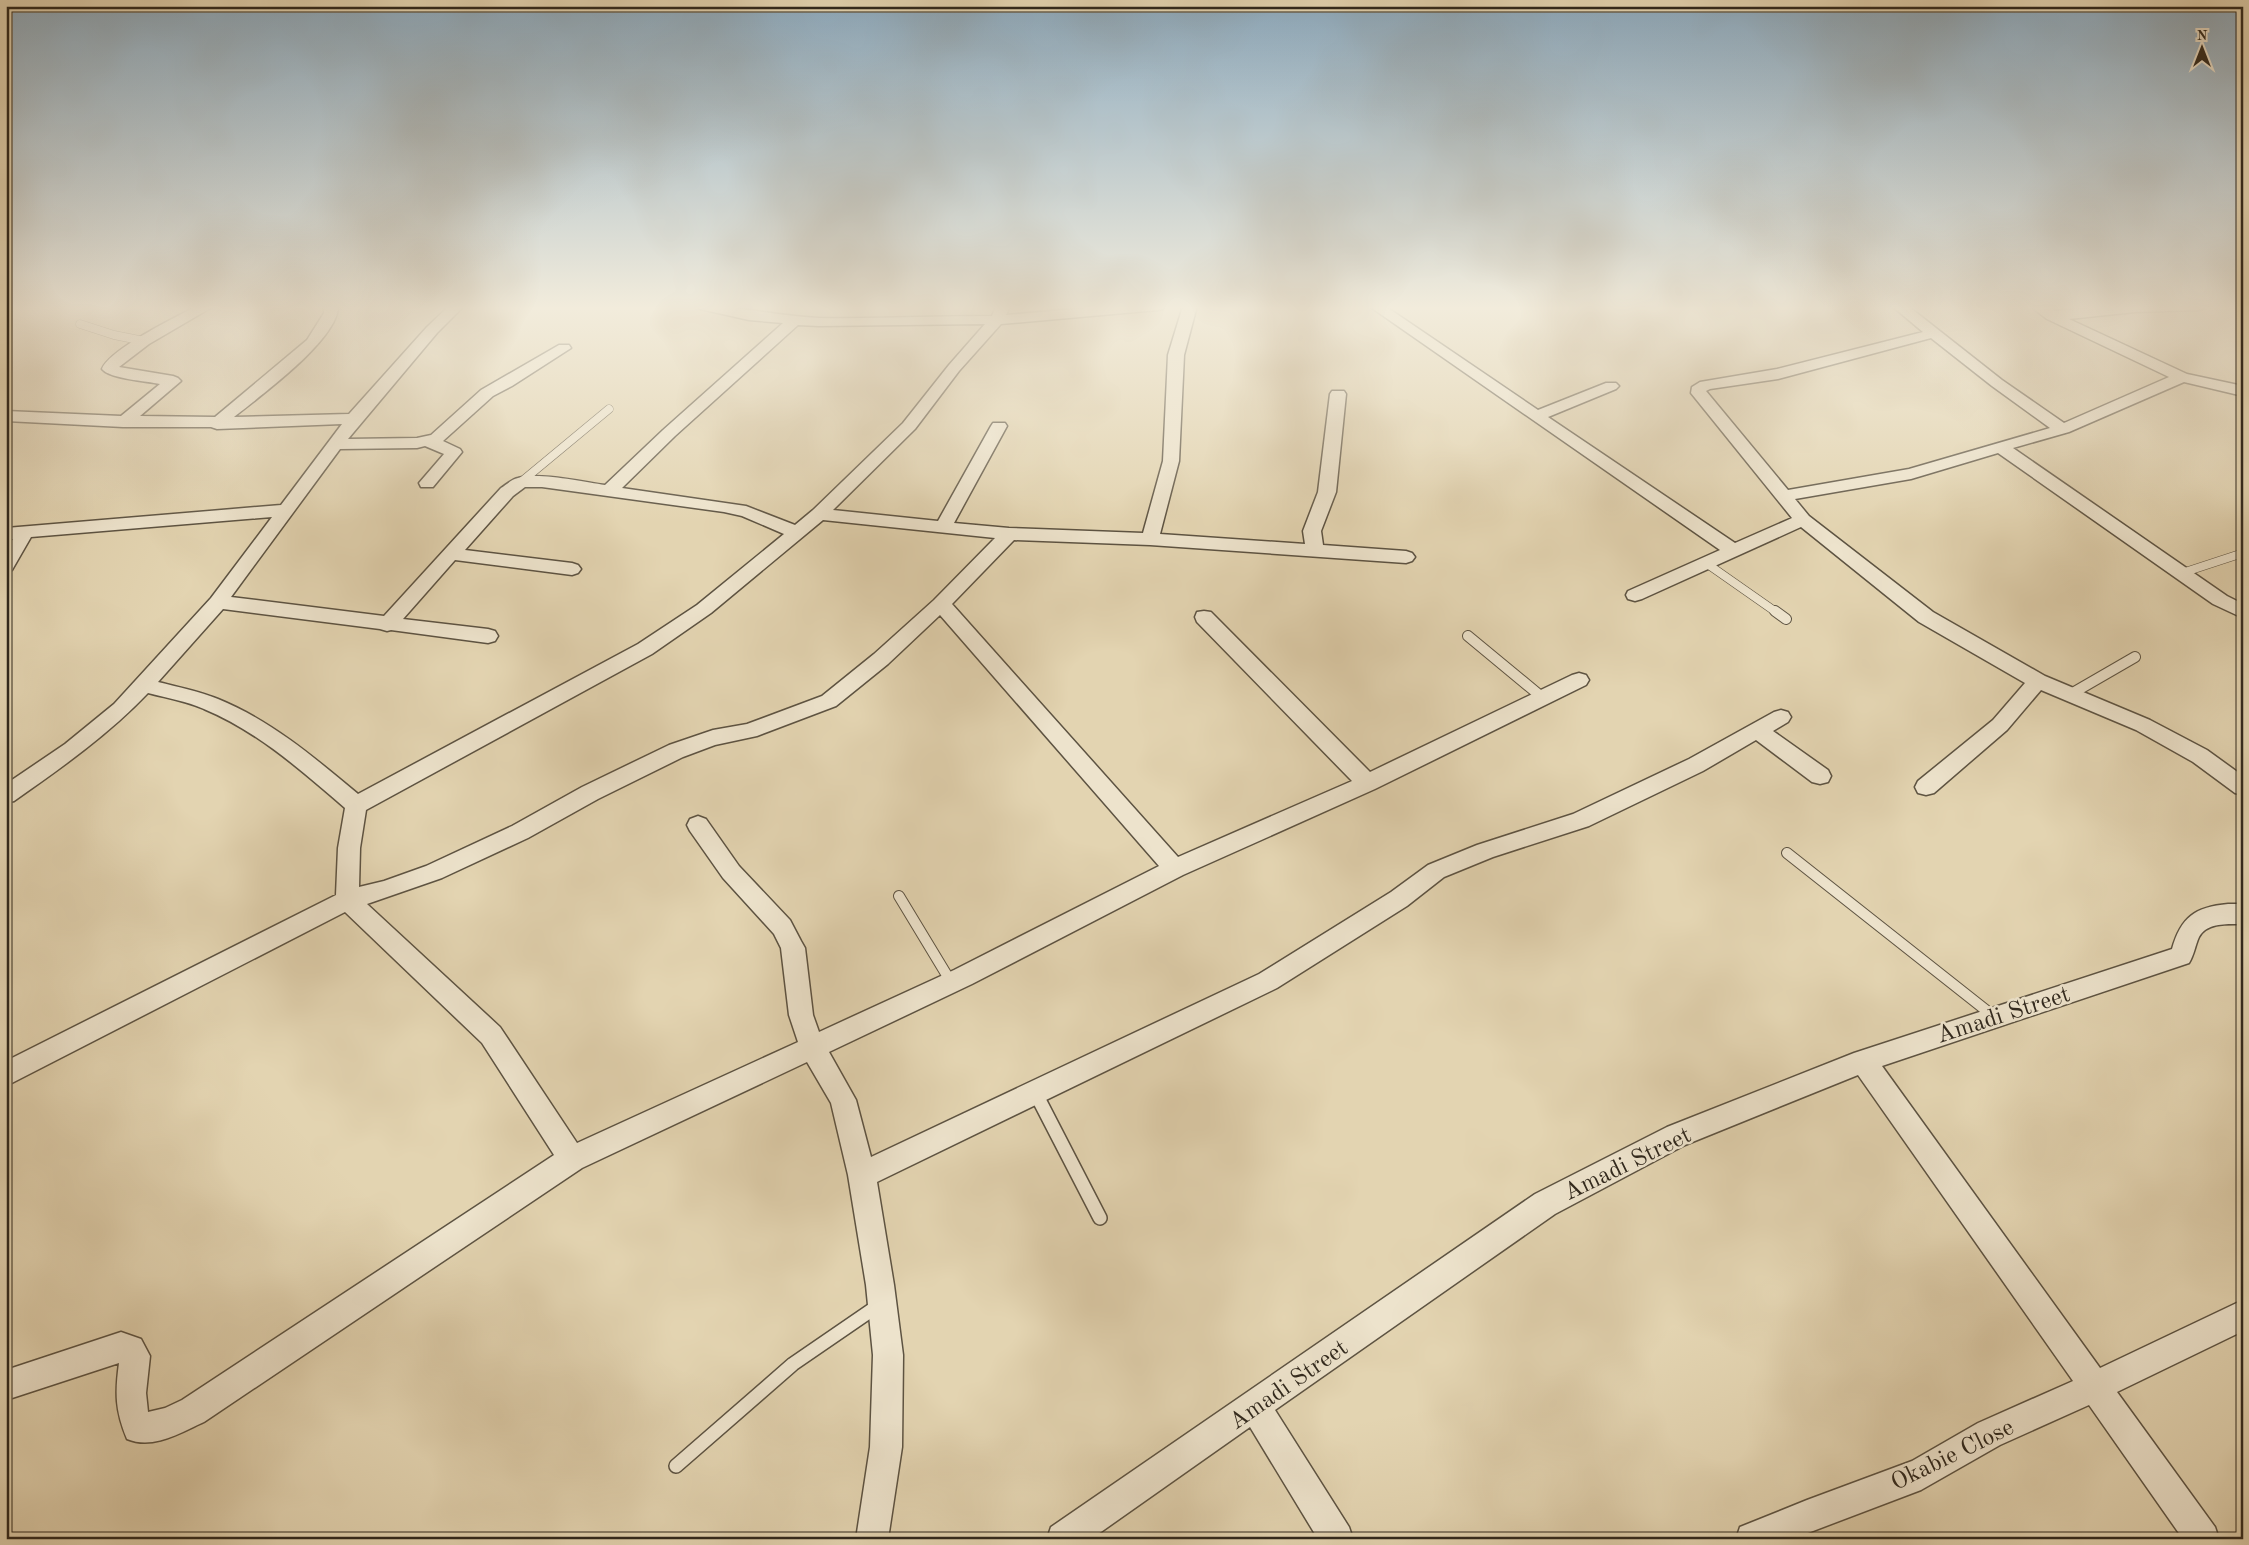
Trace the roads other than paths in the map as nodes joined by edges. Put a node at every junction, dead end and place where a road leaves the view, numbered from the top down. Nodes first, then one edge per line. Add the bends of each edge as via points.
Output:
1 (158, 378) edge
2 (271, 378) edge
3 (390, 378) edge
4 (515, 378) edge
5 (730, 378) edge
6 (946, 378) edge
7 (1175, 378) edge
8 (1481, 378) edge
9 (1751, 378) edge
10 (1992, 378) edge
11 (2179, 378) edge
12 (2186, 378) edge
13 (1611, 386) dead end
14 (2243, 392) edge
15 (1338, 394) dead end
16 (609, 409) dead end
17 (6, 416) edge
18 (1536, 416) junction
19 (354, 420) junction
20 (123, 422) junction
21 (217, 424) junction
22 (999, 426) dead end
23 (2063, 429) junction
24 (428, 441) junction
25 (335, 444) junction
26 (2000, 447) junction
27 (521, 482) junction
28 (428, 483) dead end
29 (608, 492) junction
30 (1784, 496) junction
31 (286, 510) junction
32 (819, 514) junction
33 (1803, 520) junction
34 (943, 527) junction
35 (796, 532) junction
36 (25, 533) junction
37 (6, 534) edge
38 (1009, 534) junction
39 (1150, 539) junction
40 (1315, 551) junction
41 (1734, 551) junction
42 (2243, 553) edge
43 (451, 554) junction
44 (1406, 557) dead end
45 (1706, 564) junction
46 (6, 566) edge
47 (572, 569) dead end
48 (2182, 573) junction
49 (1634, 595) dead end
50 (218, 602) junction
51 (941, 604) junction
52 (2243, 612) edge
53 (1204, 617) dead end
54 (1786, 619) dead end
55 (387, 625) junction
56 (488, 636) dead end
57 (1468, 636) dead end
58 (2135, 657) dead end
59 (1579, 680) dead end
60 (2038, 681) junction
61 (144, 685) junction
62 (2071, 694) junction
63 (1543, 698) junction
64 (1780, 717) dead end
65 (1757, 730) junction
66 (1820, 776) dead end
67 (1367, 783) junction
68 (1926, 787) dead end
69 (2243, 787) edge
70 (6, 795) edge
71 (356, 805) junction
72 (698, 825) dead end
73 (1787, 853) dead end
74 (1175, 869) junction
75 (899, 896) dead end
76 (347, 900) junction
77 (2243, 914) edge
78 (951, 982) junction
79 (1993, 1016) junction
80 (812, 1047) junction
81 (1863, 1060) junction
82 (6, 1074) edge
83 (1035, 1092) junction
84 (572, 1159) junction
85 (862, 1175) junction
86 (1100, 1218) dead end
87 (882, 1304) junction
88 (2243, 1315) edge
89 (6, 1385) edge
90 (2094, 1387) junction
91 (1255, 1407) junction
92 (676, 1466) dead end
93 (872, 1539) edge
94 (1064, 1539) edge
95 (1337, 1539) edge
96 (1752, 1539) edge
97 (2203, 1539) edge

1 - 20 street via 173,381
2 - 21 street
3 - 19 street
4 - 24 street via 487,393 445,432
5 - 29 street
6 - 32 street via 909,426
7 - 39 street via 1171,461
8 - 18 street
9 - 30 street via 1705,385 1699,393
10 - 23 street
11 - 23 street
12 - 14 street
13 - 18 street
15 - 40 street via 1327,492 1312,531
16 - 27 lane
17 - 20 street
18 - 41 street
19 - 21 street
19 - 25 street
20 - 21 street
22 - 34 street
23 - 26 street
24 - 25 street
24 - 28 street via 454,452
25 - 31 street
26 - 30 street via 1911,474
26 - 48 street
27 - 29 street
27 - 43 street via 507,492
29 - 35 street via 746,511
30 - 33 street
31 - 36 street
31 - 50 street
32 - 34 street
32 - 35 street
33 - 41 street
33 - 60 street via 1926,617
34 - 38 street
35 - 71 street via 704,609 645,649
36 - 37 street
36 - 46 street
38 - 39 street
38 - 51 street
39 - 40 street
40 - 44 street
41 - 45 street
42 - 48 lane
43 - 47 street
43 - 55 street
45 - 49 street
45 - 54 lane
48 - 52 street
50 - 55 street
50 - 61 street
51 - 74 street
51 - 76 street via 829,701 750,731 713,738 676,751 520,832 434,872
53 - 67 street
55 - 56 street
57 - 63 lane
58 - 62 lane
59 - 63 street
60 - 62 street
60 - 68 street via 2000,725
61 - 70 street via 121,709 72,749
61 - 71 street via 217,706 257,728 303,758
62 - 69 street via 2143,725 2200,756
63 - 67 street
64 - 65 street
65 - 66 street
65 - 83 street via 1696,765 1581,820 1436,871 1399,899 1268,981
67 - 74 street
71 - 76 street via 349,848
72 - 80 street via 732,872 786,934 794,955 801,1014
73 - 79 lane
74 - 78 street
75 - 78 lane
76 - 82 street
76 - 84 street via 491,1035
77 - 79 street, Amadi Street via 2217,914 2199,921 2189,933 2181,956
78 - 80 street
79 - 81 street, Amadi Street
80 - 84 street
80 - 85 street via 843,1100
81 - 90 street
81 - 91 street, Amadi Street via 1676,1136 1545,1204
83 - 85 street
83 - 86 lane
84 - 89 street via 194,1411 172,1421 152,1428 138,1428 130,1400 135,1356 121,1347
85 - 87 street
87 - 92 lane via 794,1364
87 - 93 street via 888,1355 886,1447
88 - 90 street, Okabie Close
90 - 96 street, Okabie Close via 1989,1434 1921,1474
90 - 97 street
91 - 94 street, Amadi Street
91 - 95 street

